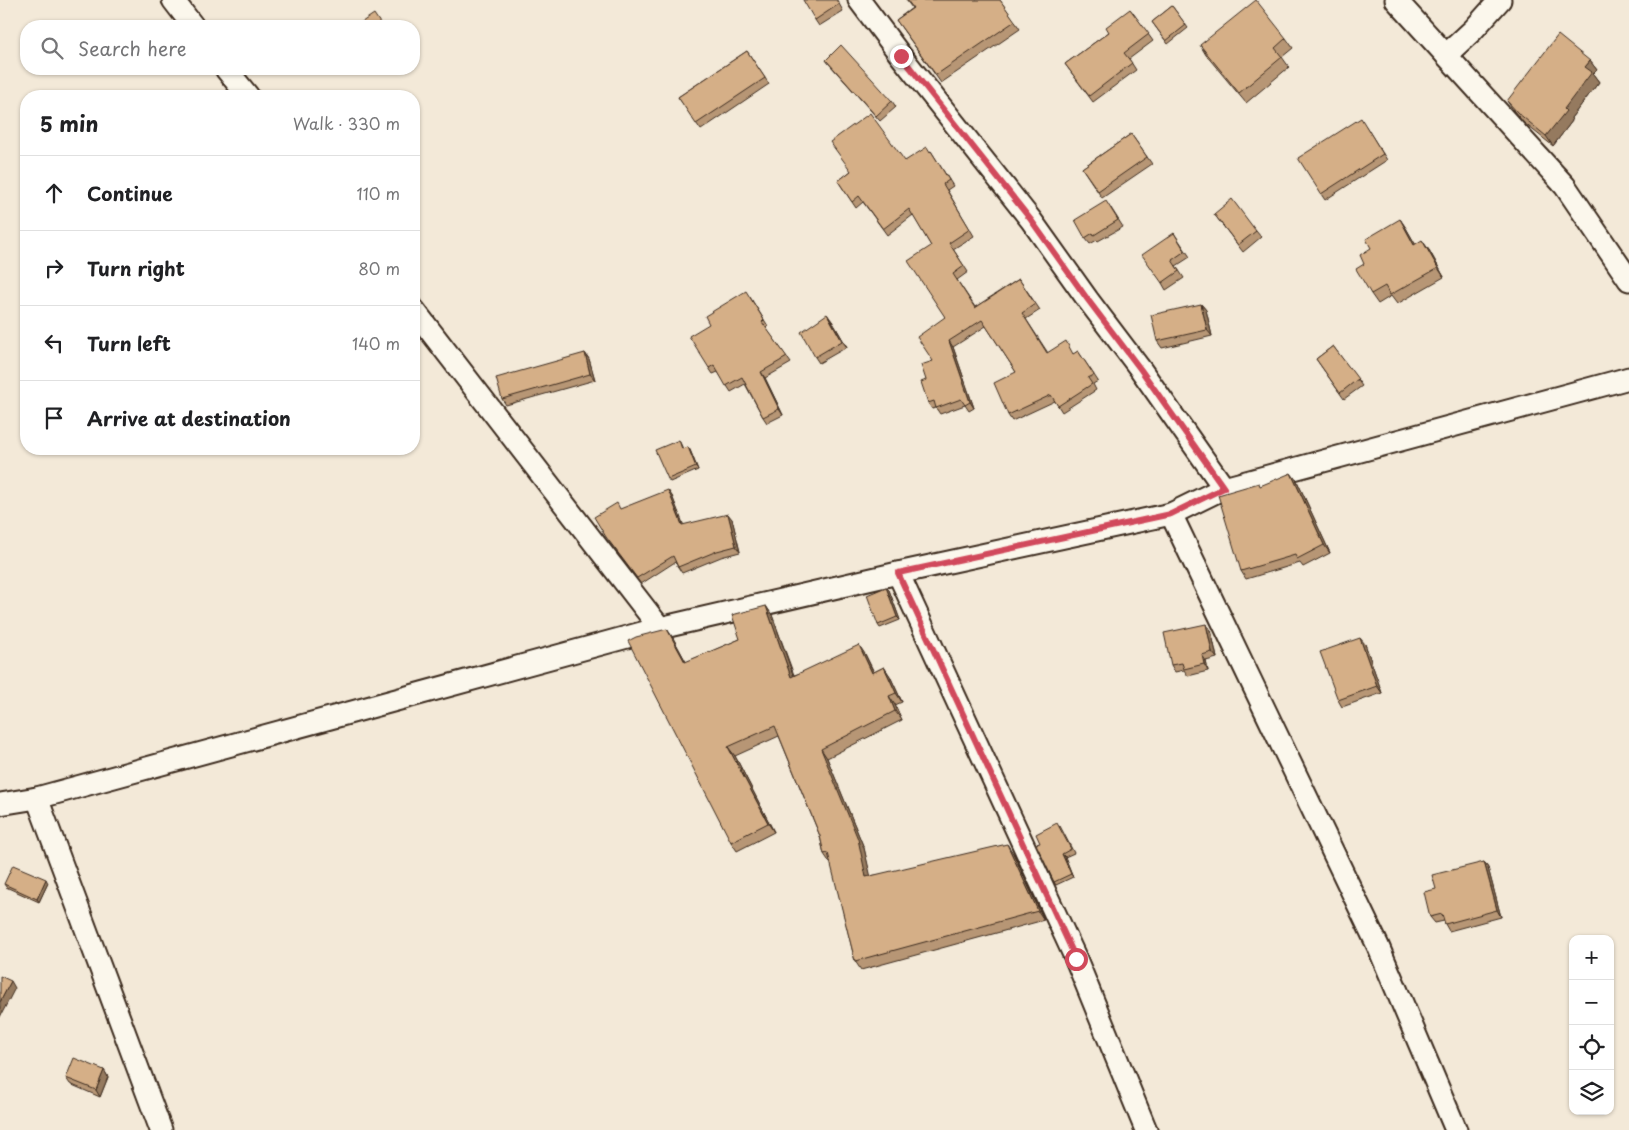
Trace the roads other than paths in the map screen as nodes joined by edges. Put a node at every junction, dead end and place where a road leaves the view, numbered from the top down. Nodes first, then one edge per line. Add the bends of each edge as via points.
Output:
1 (173, 0) edge
2 (859, 0) edge
3 (1396, 0) edge
4 (1500, 0) edge
5 (188, 20) edge
6 (1446, 55) junction
7 (231, 75) edge
8 (243, 90) edge
9 (1629, 280) edge
10 (420, 318) edge
11 (1629, 378) edge
12 (1224, 488) junction
13 (1171, 514) junction
14 (898, 573) junction
15 (660, 628) junction
16 (36, 798) junction
17 (0, 804) edge
18 (161, 1130) edge
19 (1146, 1130) edge
20 (1456, 1130) edge

1 - 5 street
2 - 12 street via 1031,220
3 - 6 street
4 - 6 street
6 - 9 street via 1565,186
7 - 8 street
10 - 15 street
11 - 12 street
12 - 13 street
13 - 14 street
13 - 20 street via 1378,946
14 - 15 street
14 - 19 street via 1076,959
15 - 16 street
16 - 17 street
16 - 18 street

